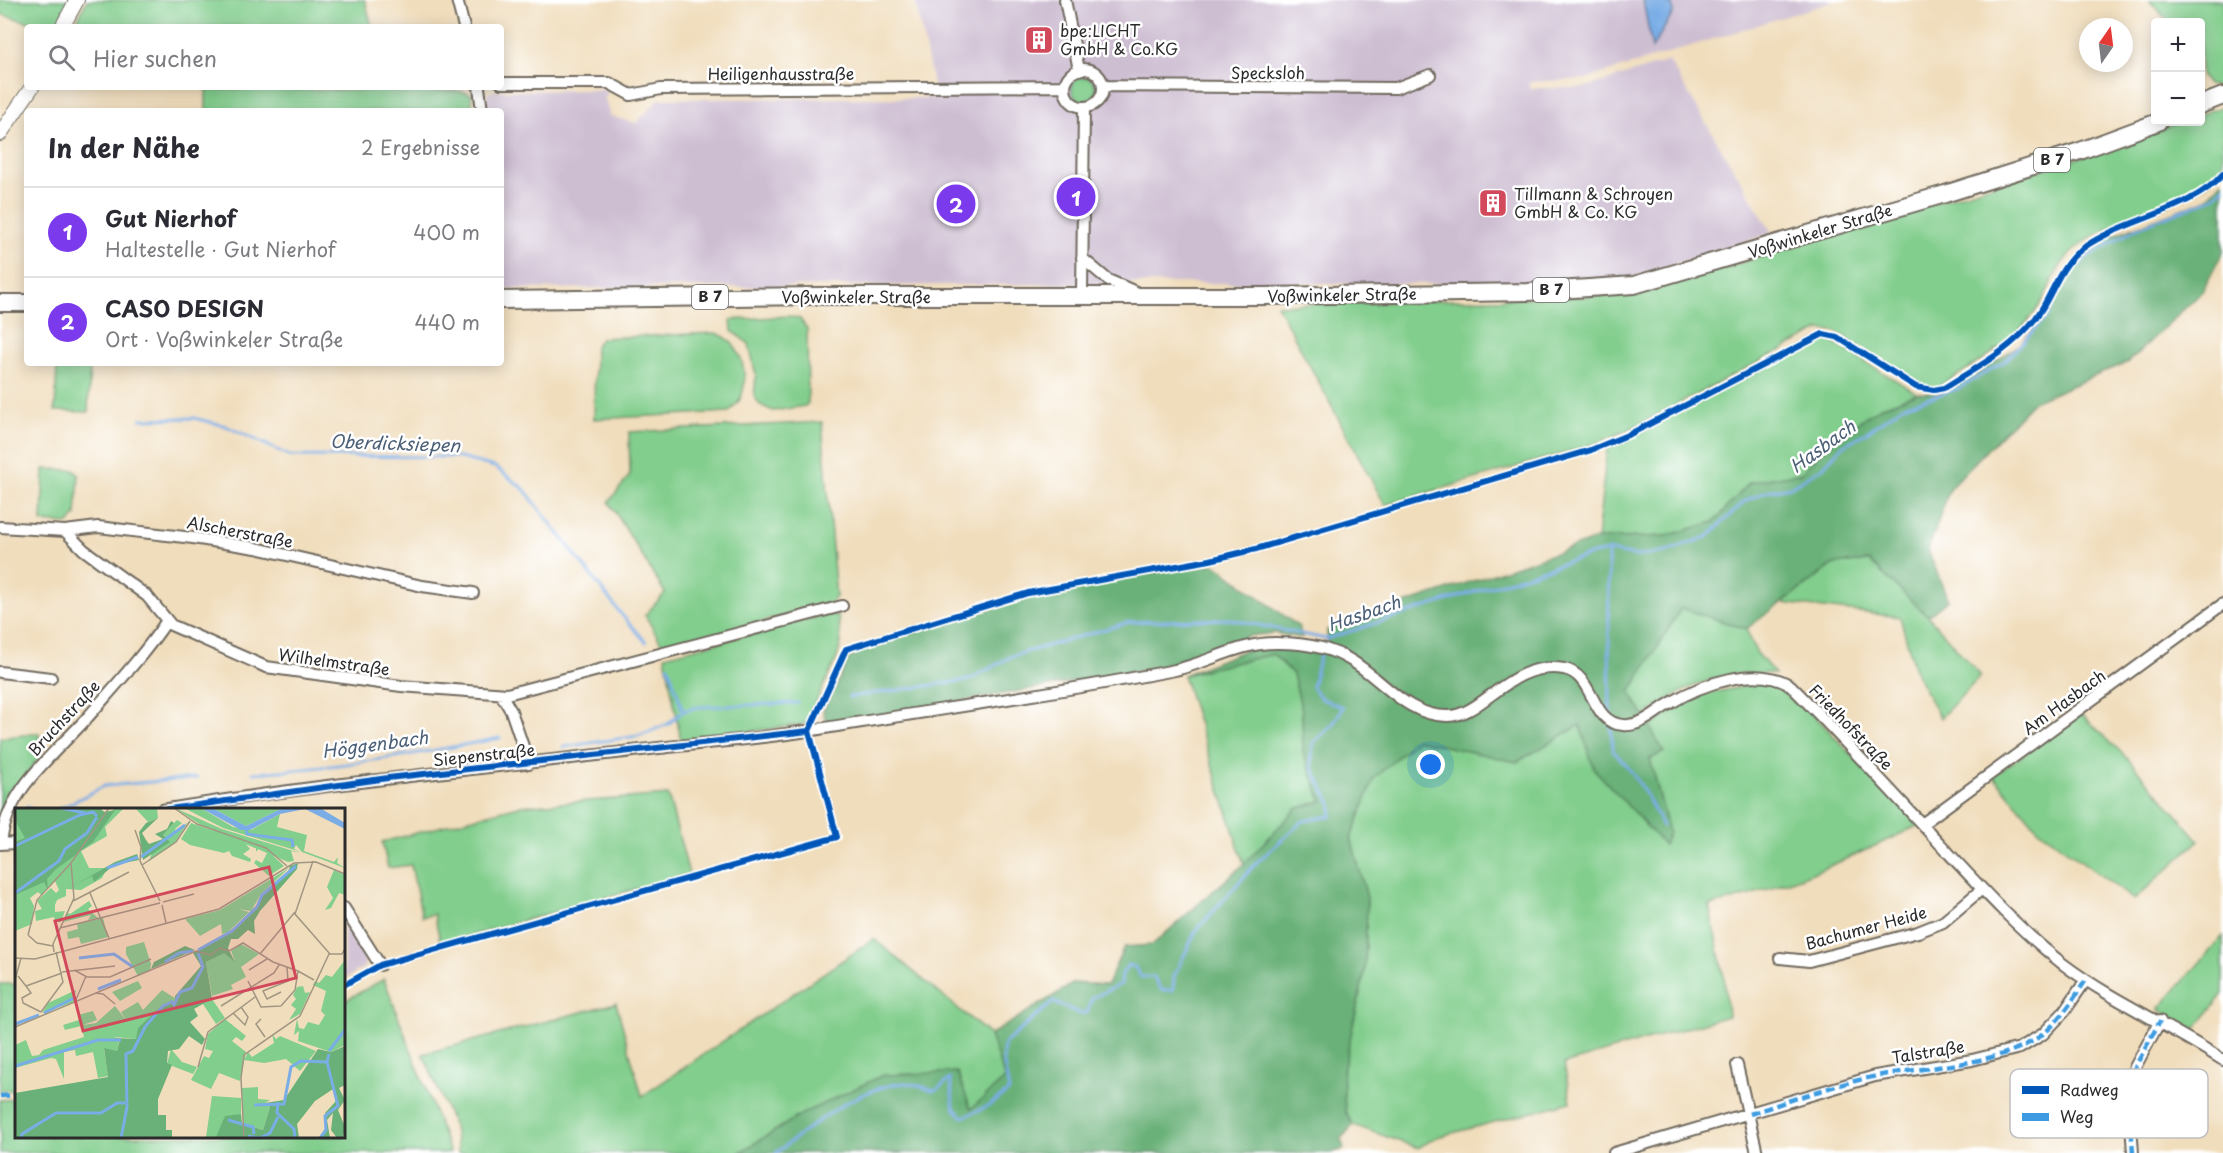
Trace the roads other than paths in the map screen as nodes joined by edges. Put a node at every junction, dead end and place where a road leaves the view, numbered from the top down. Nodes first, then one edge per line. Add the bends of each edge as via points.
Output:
1 (77, 0) edge
2 (457, 0) edge
3 (1065, 0) edge
4 (64, 24) edge
5 (463, 24) edge
6 (1079, 70) junction
7 (1430, 75) dead end
8 (504, 83) edge
9 (1065, 86) junction
10 (1103, 86) junction
11 (30, 90) edge
12 (479, 90) edge
13 (2223, 96) edge
14 (2205, 103) edge
15 (482, 108) edge
16 (1084, 108) junction
17 (2151, 125) edge
18 (0, 134) edge
19 (1082, 258) junction
20 (1082, 295) junction
21 (1144, 295) junction
22 (504, 300) edge
23 (0, 303) edge
24 (24, 303) edge
25 (0, 527) edge
26 (65, 531) junction
27 (473, 593) dead end
28 (2223, 604) edge
29 (842, 606) dead end
30 (166, 622) junction
31 (1314, 646) joint
32 (0, 672) edge
33 (51, 678) dead end
34 (501, 694) junction
35 (529, 764) junction
36 (210, 806) edge
37 (186, 808) edge
38 (1922, 824) junction
39 (15, 843) edge
40 (0, 844) edge
41 (1982, 889) junction
42 (345, 910) edge
43 (1780, 958) dead end
44 (380, 964) dead end
45 (2086, 980) junction
46 (2160, 1021) junction
47 (2223, 1060) edge
48 (1737, 1065) dead end
49 (2134, 1069) edge
50 (1750, 1114) junction
51 (2132, 1138) edge
52 (1614, 1153) edge
53 (1757, 1153) edge
54 (2133, 1153) edge

1 - 4 street
2 - 5 street
3 - 6 street
6 - 9 street
6 - 10 street via 1095,72
7 - 10 street, Specksloh via 1396,88
8 - 9 street, Heiligenhausstraße via 609,83 631,95 661,89
9 - 16 street via 1069,101
10 - 16 street via 1099,101
11 - 18 street
12 - 15 street
13 - 14 main road
16 - 19 street
17 - 21 main road, Voßwinkeler Straße / B 7 via 1967,187 1634,285 1528,292
19 - 20 street
19 - 21 street via 1108,280
20 - 21 main road, Voßwinkeler Straße / B 7
20 - 22 main road, Voßwinkeler Straße / B 7
23 - 24 main road
25 - 26 street, Alscherstraße
26 - 27 street, Alscherstraße via 98,527 212,540 423,586
26 - 30 street, Wilhelmstraße via 84,550 147,596
28 - 38 street, Am Hasbach
29 - 34 street, Wilhelmstraße
30 - 34 street, Wilhelmstraße via 261,666 278,670 360,682
30 - 40 street, Bruchstraße via 24,786 9,811
31 - 35 street, Siepenstraße via 1277,642 1248,645 1172,671 809,731
31 - 38 street, Friedhofstraße via 1355,663 1412,706 1439,715 1458,715 1516,677 1537,670 1559,669 1578,676 1606,719 1631,726 1702,687 1738,679 1777,680 1791,686
32 - 33 street
34 - 35 street via 516,723
35 - 36 street, Siepenstraße
36 - 37 street, Siepenstraße
38 - 41 street, Friedhofstraße
39 - 40 street
41 - 43 street, Bachumer Heide via 1952,916 1918,933 1809,961
41 - 45 street, Friedhofstraße via 2031,937
42 - 44 street
45 - 46 street, Friedhofstraße
45 - 50 street, Talstraße via 2043,1034 2020,1047 1972,1060 1875,1076
46 - 47 street, Friedhofstraße
46 - 49 street
48 - 50 street
50 - 52 street, Talstraße
50 - 53 street
51 - 54 street

